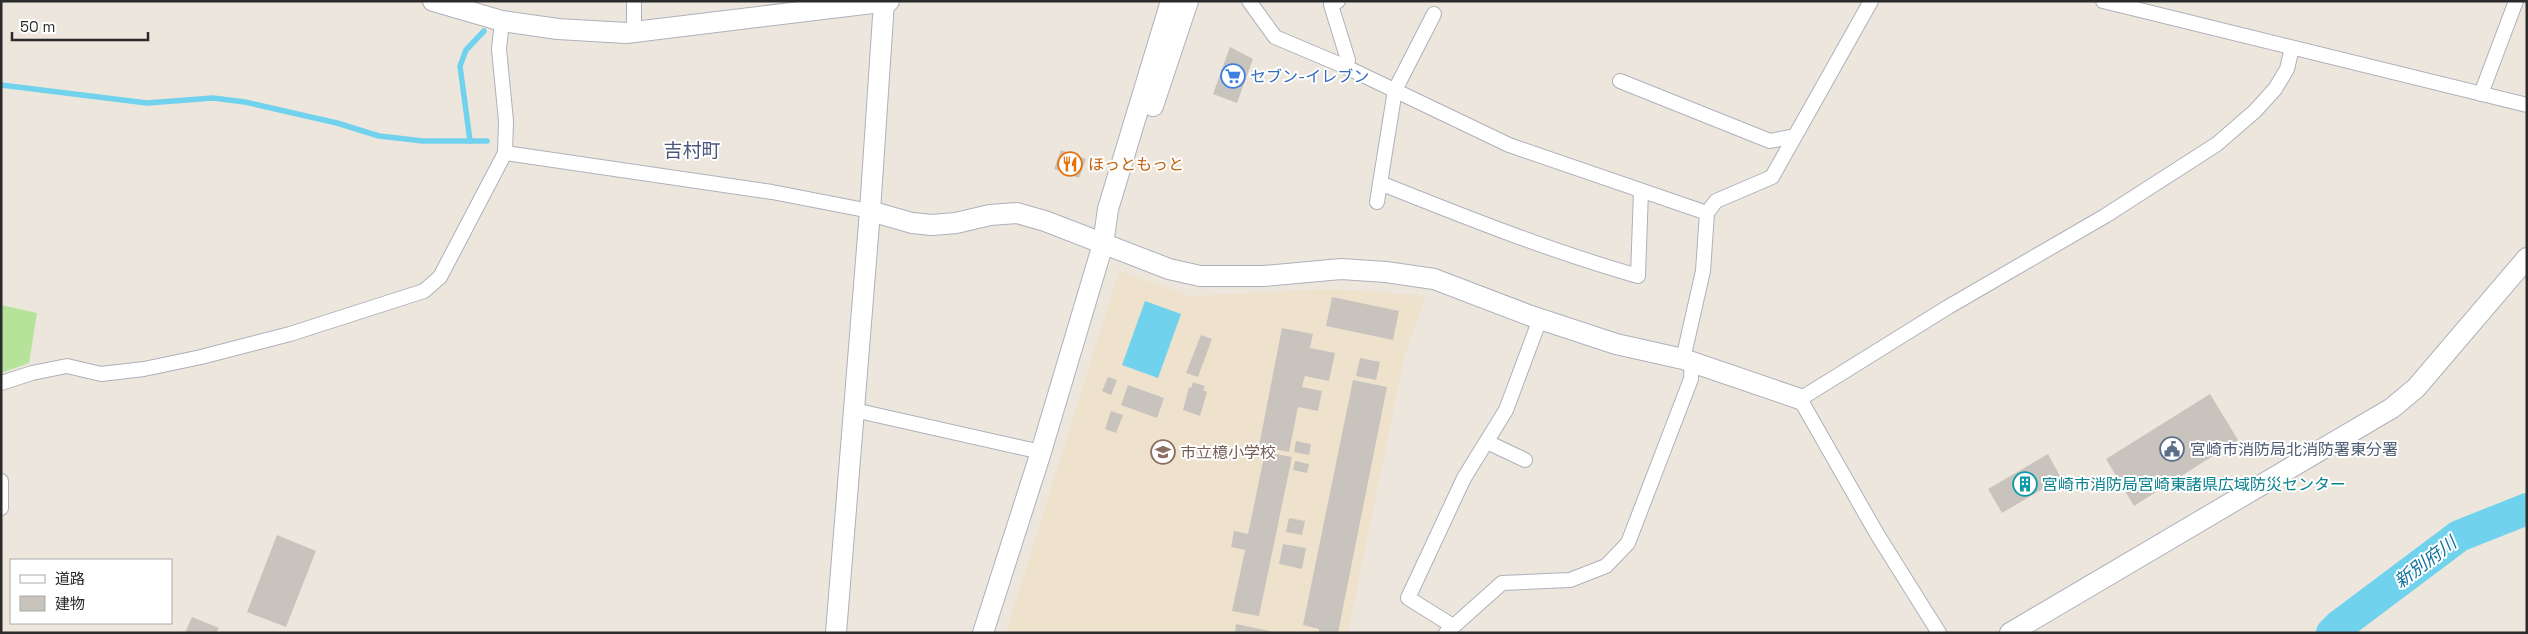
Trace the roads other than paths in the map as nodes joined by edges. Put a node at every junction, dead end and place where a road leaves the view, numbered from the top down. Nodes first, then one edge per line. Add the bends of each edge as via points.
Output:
1 (433, 1) edge
2 (634, 1) edge
3 (1171, 1) edge
4 (1188, 1) edge
5 (1249, 1) edge
6 (1338, 1) edge
7 (1871, 1) edge
8 (2103, 1) edge
9 (2516, 1) edge
10 (887, 2) edge
11 (789, 7) edge
12 (1434, 14) dead end
13 (502, 21) junction
14 (634, 32) junction
15 (2292, 48) junction
16 (1346, 67) junction
17 (1620, 81) dead end
18 (1395, 90) junction
19 (2481, 94) junction
20 (2527, 105) edge
21 (1795, 136) junction
22 (505, 153) junction
23 (1380, 183) junction
24 (1641, 191) junction
25 (1377, 202) dead end
26 (870, 212) junction
27 (1707, 214) junction
28 (1102, 244) junction
29 (2527, 258) edge
30 (1540, 319) junction
31 (1687, 361) junction
32 (1, 383) edge
33 (1800, 399) junction
34 (854, 410) junction
35 (1487, 442) junction
36 (1041, 452) junction
37 (1525, 460) dead end
38 (1, 481) edge
39 (1, 508) edge
40 (1450, 630) edge
41 (836, 633) edge
42 (983, 633) edge
43 (1939, 633) edge
44 (2010, 633) edge

1 - 13 street
2 - 14 street
3 - 28 street via 1108,209
4 - 28 street via 1118,215
5 - 16 street via 1275,37
6 - 16 street via 1331,4 1348,60
7 - 21 street
8 - 15 street
9 - 19 street
10 - 11 street
10 - 26 street
11 - 14 street
12 - 18 street
13 - 14 street via 558,29
13 - 22 street via 500,48 506,121
15 - 19 street
15 - 33 street via 2287,70 2275,89 2217,144 2105,216 1948,307
16 - 18 street
17 - 21 street via 1770,141
18 - 23 street
18 - 24 street via 1509,145
19 - 20 street
21 - 27 street via 1772,177 1716,201
22 - 26 street via 762,191
22 - 32 street via 440,277 411,297 290,334 144,369 101,374 67,366
23 - 24 street via 1502,231 1638,276
23 - 25 street
24 - 27 street
26 - 28 street via 932,225 1016,213
26 - 34 street
27 - 31 street via 1703,271
28 - 30 street via 1170,269 1200,276 1264,276 1341,269 1434,279
28 - 36 street
29 - 44 street via 2416,388 2392,408
30 - 31 street via 1616,344
30 - 35 street via 1506,410
31 - 33 street
31 - 40 street via 1691,379 1628,543 1606,566 1570,580 1502,583
33 - 43 street
34 - 36 street
34 - 41 street
35 - 37 street
35 - 40 street via 1464,478 1408,598
36 - 42 street
38 - 39 street

